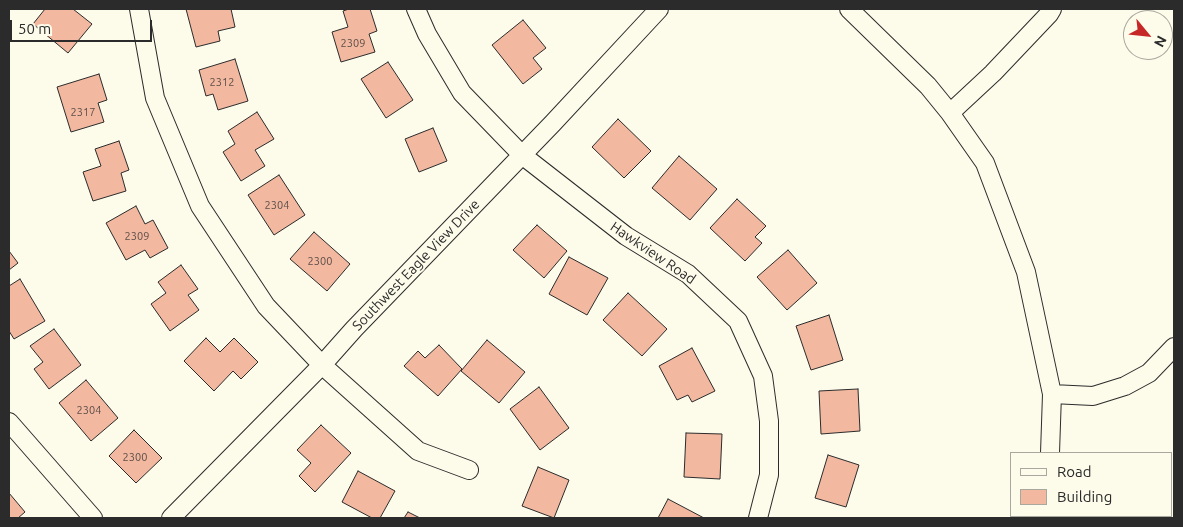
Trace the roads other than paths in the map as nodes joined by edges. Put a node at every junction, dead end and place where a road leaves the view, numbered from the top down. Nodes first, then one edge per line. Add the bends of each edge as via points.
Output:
1 (139, 9) edge
2 (416, 9) edge
3 (659, 9) edge
4 (849, 9) edge
5 (1052, 9) edge
6 (950, 113) junction
7 (522, 155) junction
8 (1174, 347) edge
9 (322, 365) junction
10 (1052, 394) junction
11 (9, 422) edge
12 (1050, 452) edge
13 (468, 470) dead end
14 (93, 518) edge
15 (171, 518) edge
16 (758, 518) edge

1 - 9 street via 155,98 200,206 266,306
2 - 7 street, Hawkview Road via 462,93
3 - 7 street, Southwest Eagle View Drive
4 - 6 street via 928,86
5 - 6 street via 993,73
6 - 10 street via 985,163 1026,272
7 - 9 street, Southwest Eagle View Drive
7 - 16 street, Hawkview Road via 626,236 688,274 738,321 763,376 769,421 769,474
8 - 10 street via 1149,373 1125,386 1093,396
9 - 13 street via 418,451
9 - 15 street, Southwest Eagle View Drive
10 - 12 street
11 - 14 street

